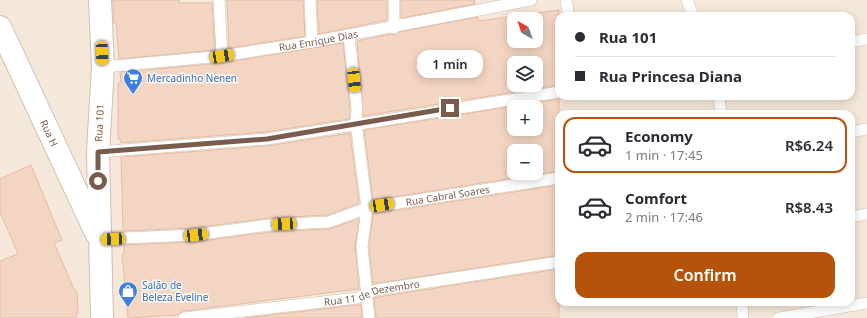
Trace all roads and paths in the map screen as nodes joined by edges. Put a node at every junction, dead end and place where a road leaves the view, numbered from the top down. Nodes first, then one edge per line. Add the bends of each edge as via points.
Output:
1 (100, 0) edge
2 (219, 0) edge
3 (310, 0) edge
4 (394, 0) edge
5 (531, 0) edge
6 (566, 0) edge
7 (687, 0) edge
8 (485, 5) edge
9 (568, 12) edge
10 (692, 12) edge
11 (0, 28) edge
12 (394, 28) junction
13 (349, 36) junction
14 (867, 38) edge
15 (855, 41) edge
16 (312, 42) junction
17 (222, 56) junction
18 (103, 67) junction
19 (555, 93) edge
20 (719, 100) edge
21 (721, 110) edge
22 (356, 123) junction
23 (867, 129) edge
24 (855, 131) edge
25 (98, 152) junction
26 (555, 179) edge
27 (367, 208) junction
28 (867, 214) edge
29 (855, 216) edge
30 (99, 239) junction
31 (555, 263) edge
32 (366, 294) junction
33 (867, 303) edge
34 (855, 305) edge
35 (742, 306) edge
36 (849, 306) edge
37 (102, 318) edge
38 (184, 318) edge
39 (369, 318) edge
40 (743, 318) edge
41 (779, 318) edge

1 - 18 street, Rua 101
2 - 17 lane
3 - 16 lane
4 - 12 lane
5 - 8 lane, Rua Enrique Dias
6 - 9 lane
7 - 10 lane
8 - 12 lane, Rua Enrique Dias
11 - 30 street, Rua H
12 - 13 lane, Rua Enrique Dias
13 - 16 lane, Rua Enrique Dias
13 - 22 lane via 357,109
14 - 15 lane
16 - 17 lane, Rua Enrique Dias
17 - 18 lane, Rua Enrique Dias
18 - 25 street, Rua 101
19 - 22 lane
20 - 21 lane
22 - 25 lane via 267,139
22 - 27 lane
23 - 24 lane
25 - 30 street, Rua 101
26 - 27 lane, Rua Cabral Soares
27 - 30 lane, Rua Cabral Soares via 328,222 269,225 196,235
27 - 32 lane via 362,246
28 - 29 lane
30 - 37 street, Rua 101
31 - 32 lane, Rua 11 de Dezembro via 376,290
32 - 38 lane, Rua 11 de Dezembro via 357,298
32 - 39 lane
33 - 34 lane
35 - 40 lane
36 - 41 lane

